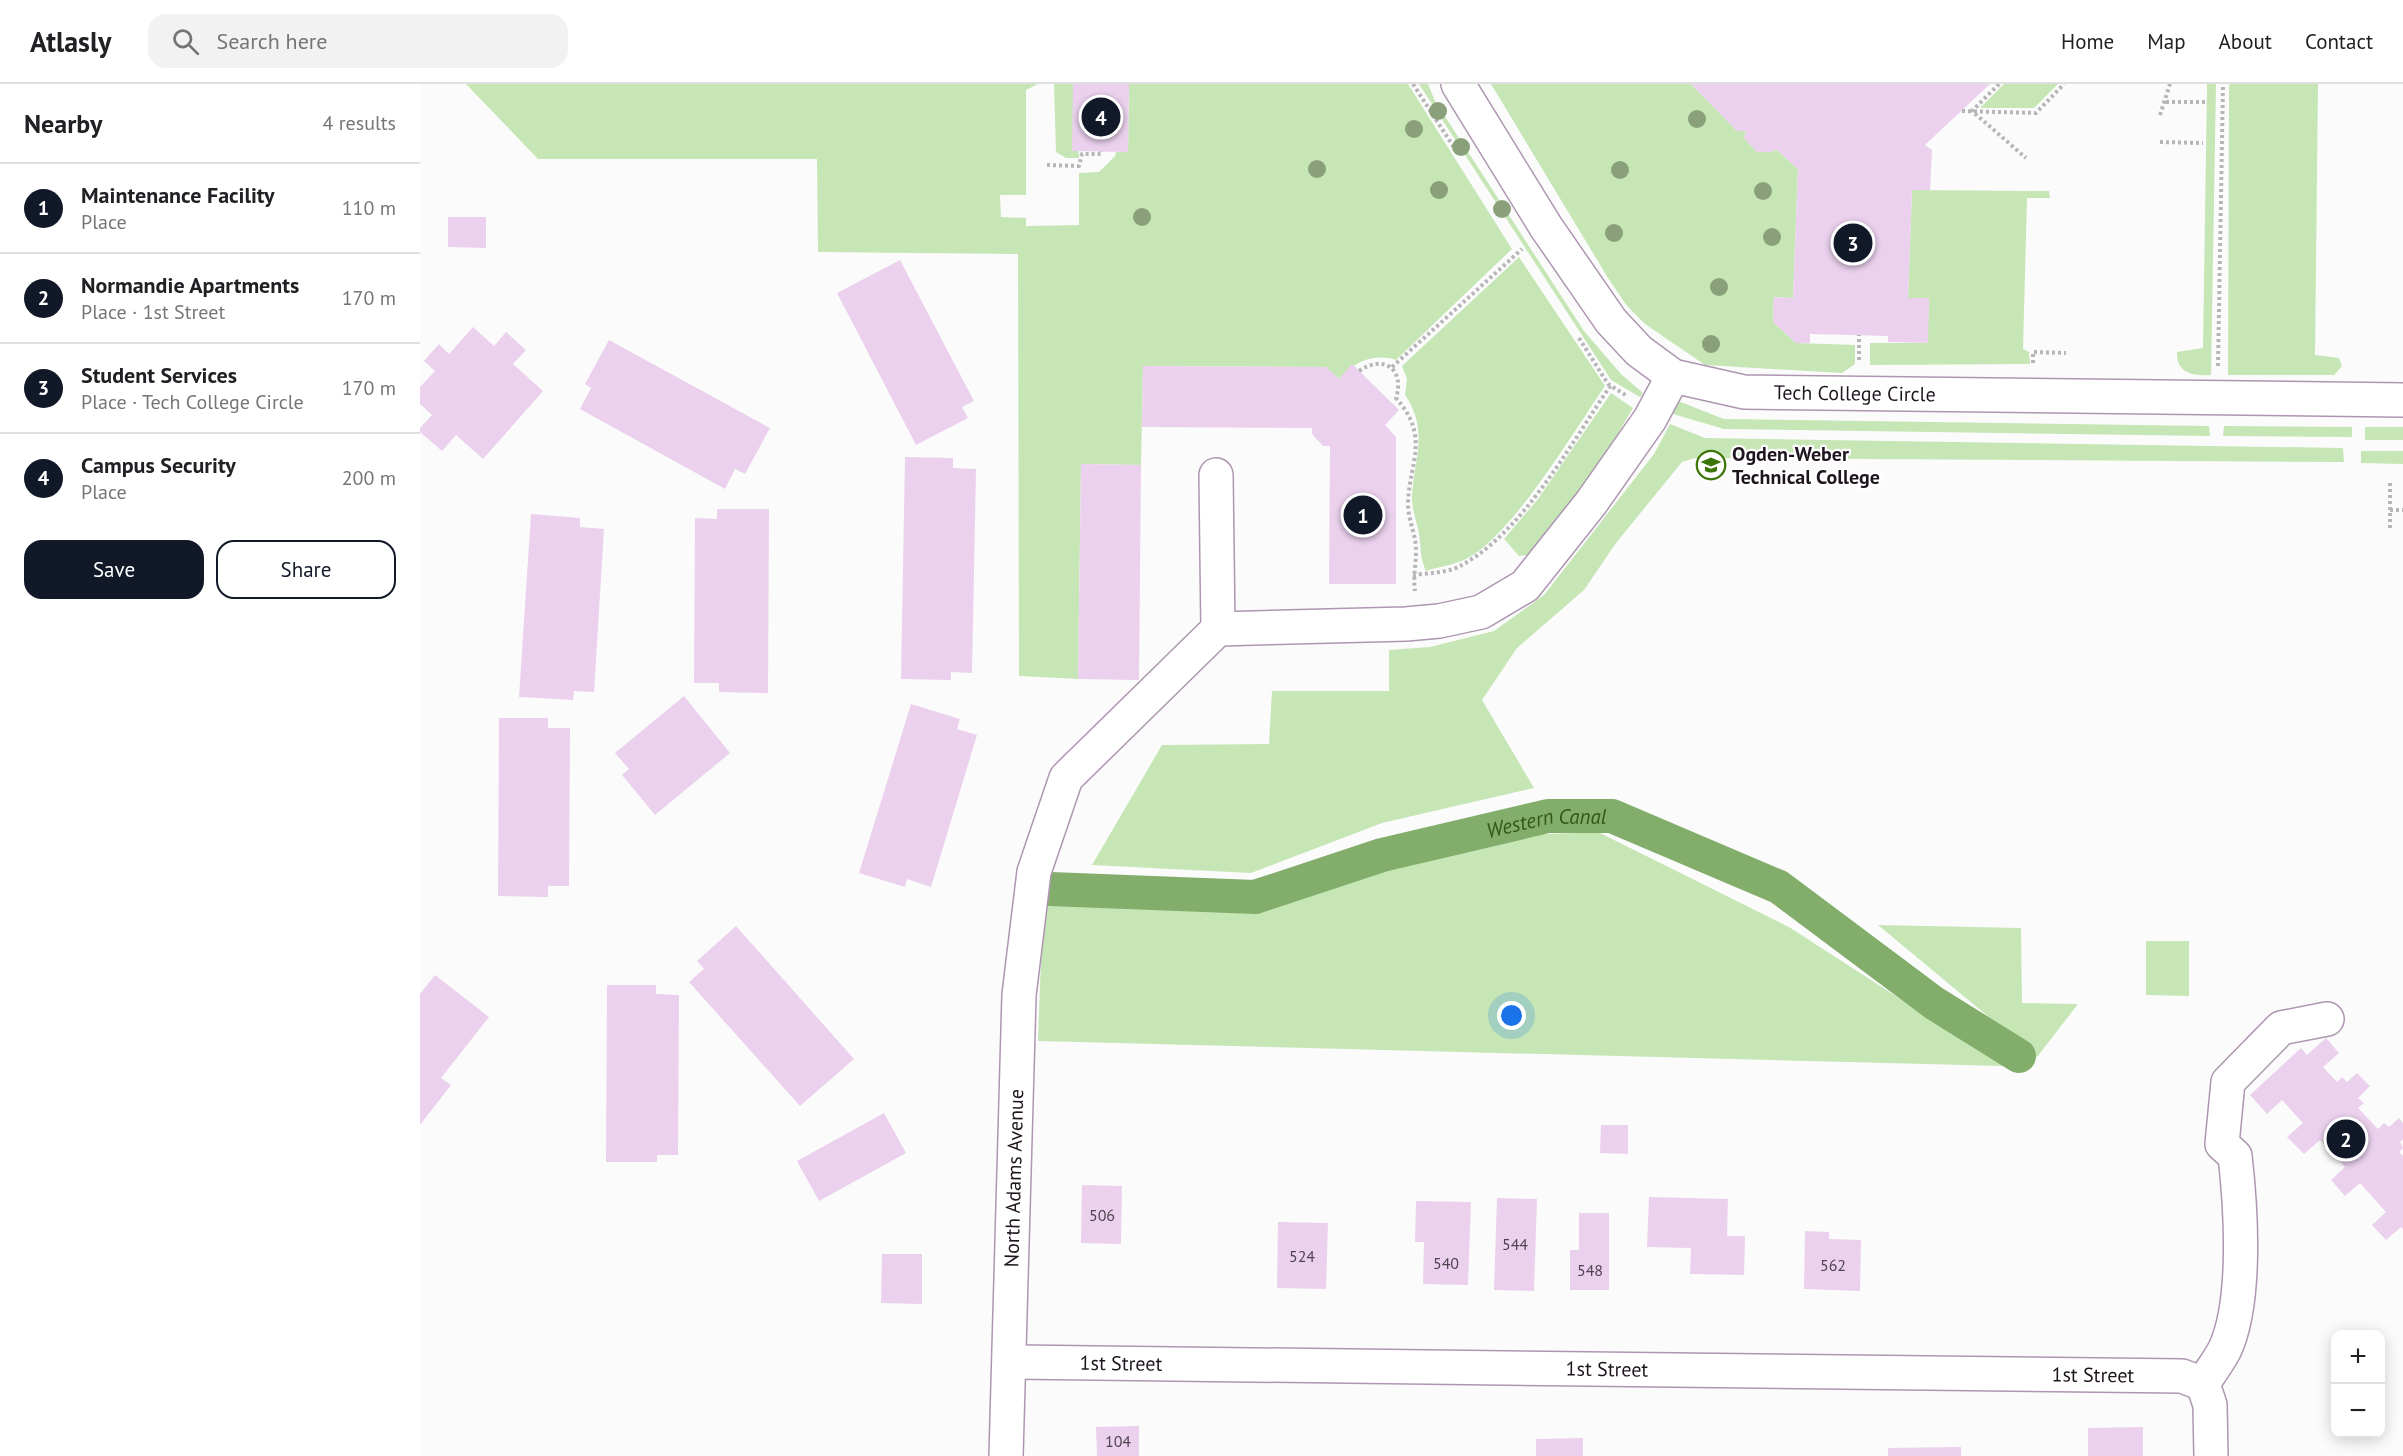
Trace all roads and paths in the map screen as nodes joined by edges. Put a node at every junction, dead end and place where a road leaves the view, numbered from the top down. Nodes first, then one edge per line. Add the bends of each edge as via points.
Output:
1 (1458, 84) edge
2 (1999, 84) edge
3 (2064, 84) edge
4 (2170, 84) edge
5 (2223, 84) edge
6 (2166, 102) junction
7 (2205, 102) dead end
8 (1962, 111) dead end
9 (1972, 111) junction
10 (2160, 115) dead end
11 (2160, 141) dead end
12 (2203, 143) dead end
13 (1101, 151) dead end
14 (2026, 158) dead end
15 (1047, 165) dead end
16 (1522, 249) dead end
17 (1392, 367) junction
18 (1359, 371) dead end
19 (2218, 373) dead end
20 (1673, 376) junction
21 (1611, 385) dead end
22 (2403, 400) edge
23 (1216, 476) dead end
24 (2390, 483) dead end
25 (2390, 510) junction
26 (2403, 510) edge
27 (2390, 528) dead end
28 (1218, 629) junction
29 (2327, 1019) dead end
30 (1010, 1362) junction
31 (2203, 1384) junction
32 (1006, 1456) edge
33 (2211, 1456) edge

1 - 20 street, Tech College Circle via 1546,227 1611,321 1639,351
2 - 9 path
3 - 9 path via 2036,112
4 - 6 path
5 - 19 path
6 - 7 path
6 - 10 path
8 - 9 path
9 - 14 path
11 - 12 path
13 - 15 path via 1082,154 1079,166
16 - 17 path
17 - 18 path via 1370,363
17 - 21 path via 1399,379 1396,398 1405,408 1414,433 1416,465 1408,507 1416,549 1413,575 1461,567 1494,542 1525,510
20 - 22 street, Tech College Circle via 1744,392
20 - 28 street via 1650,419 1604,485 1525,586 1481,612 1406,624
23 - 28 street
24 - 25 path
25 - 26 path
25 - 27 path
28 - 30 street, North Adams Avenue via 1066,778 1034,872 1007,988
29 - 31 street via 2281,1028 2228,1082 2222,1144 2235,1156 2239,1189 2238,1302 2225,1348
30 - 31 street, 1st Street via 2182,1376
30 - 32 street, North Adams Avenue
31 - 33 street via 2210,1405

